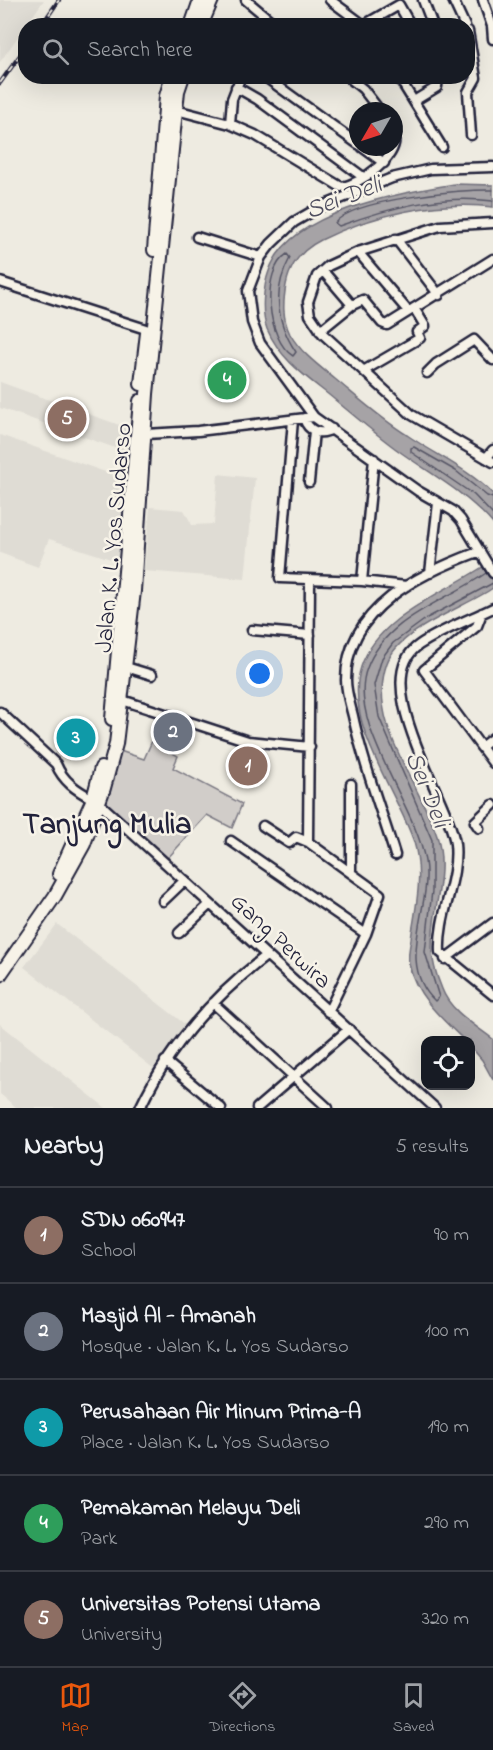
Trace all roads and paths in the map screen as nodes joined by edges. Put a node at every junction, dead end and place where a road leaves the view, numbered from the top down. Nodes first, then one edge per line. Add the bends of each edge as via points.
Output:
1 (201, 0) edge
2 (212, 0) edge
3 (246, 0) edge
4 (330, 0) edge
5 (423, 0) edge
6 (453, 0) edge
7 (483, 0) edge
8 (264, 16) joint
9 (194, 18) edge
10 (204, 18) edge
11 (267, 18) edge
12 (354, 18) edge
13 (374, 18) edge
14 (406, 18) edge
15 (430, 18) edge
16 (461, 18) edge
17 (493, 39) edge
18 (170, 84) edge
19 (181, 84) edge
20 (237, 84) edge
21 (275, 84) edge
22 (356, 84) edge
23 (404, 84) edge
24 (437, 84) edge
25 (473, 84) edge
26 (236, 87) junction
27 (414, 101) junction
28 (373, 102) edge
29 (176, 110) junction
30 (230, 124) junction
31 (471, 135) dead end
32 (349, 137) edge
33 (442, 147) dead end
34 (374, 156) edge
35 (390, 156) edge
36 (384, 163) junction
37 (493, 167) edge
38 (363, 177) junction
39 (493, 223) edge
40 (196, 237) dead end
41 (396, 239) junction
42 (358, 252) junction
43 (261, 257) junction
44 (492, 262) edge
45 (323, 270) junction
46 (0, 282) edge
47 (439, 294) junction
48 (352, 305) junction
49 (411, 310) junction
50 (151, 331) junction
51 (320, 331) junction
52 (493, 360) edge
53 (365, 370) junction
54 (427, 373) dead end
55 (314, 417) junction
56 (304, 418) junction
57 (293, 420) junction
58 (332, 429) junction
59 (314, 431) junction
60 (146, 434) junction
61 (493, 450) edge
62 (374, 459) junction
63 (489, 460) edge
64 (309, 482) dead end
65 (438, 503) junction
66 (480, 555) junction
67 (430, 573) junction
68 (493, 573) edge
69 (310, 581) junction
70 (362, 581) junction
71 (406, 586) junction
72 (493, 608) edge
73 (482, 613) junction
74 (252, 630) dead end
75 (310, 635) junction
76 (126, 667) junction
77 (152, 675) dead end
78 (122, 700) junction
79 (0, 711) edge
80 (493, 738) edge
81 (310, 747) junction
82 (481, 747) junction
83 (493, 763) edge
84 (351, 784) dead end
85 (96, 801) junction
86 (493, 805) edge
87 (263, 826) dead end
88 (479, 828) dead end
89 (231, 841) dead end
90 (308, 842) junction
91 (395, 855) dead end
92 (351, 870) junction
93 (185, 880) junction
94 (163, 901) dead end
95 (210, 904) junction
96 (493, 923) edge
97 (179, 933) dead end
98 (366, 934) junction
99 (267, 956) junction
100 (446, 959) junction
101 (0, 962) edge
102 (0, 975) edge
103 (493, 995) edge
104 (213, 1003) junction
105 (328, 1012) junction
106 (349, 1029) junction
107 (165, 1061) junction
108 (293, 1076) junction
109 (140, 1108) edge
110 (221, 1108) edge
111 (257, 1108) edge
112 (328, 1108) edge
113 (435, 1108) edge

1 - 9 highway
2 - 10 highway
3 - 8 street
4 - 12 street
5 - 15 street
6 - 16 street
7 - 17 street
8 - 11 street
13 - 14 street via 394,5 399,5
18 - 50 highway, Jalan K. L. Yos Sudarso
19 - 29 highway, Jalan K. L. Yos Sudarso
20 - 26 street
21 - 32 street
22 - 28 street
23 - 27 street
24 - 27 street
25 - 31 street via 468,92
26 - 30 street
26 - 38 street
27 - 33 street
29 - 30 street
29 - 50 highway, Jalan K. L. Yos Sudarso
30 - 38 street via 271,143 334,185 348,186
34 - 36 street
35 - 36 street
36 - 38 street
37 - 43 street via 431,169 375,184 294,222
39 - 41 street via 440,226
40 - 43 street
41 - 42 street
41 - 47 street
42 - 45 street
42 - 49 street
43 - 55 street via 248,291 252,322 273,363
44 - 47 street
45 - 48 street
45 - 51 street via 308,302 310,315
46 - 50 street
47 - 49 street
48 - 49 street via 363,300 387,325
48 - 51 street
49 - 53 street via 425,326 417,332 420,338
50 - 60 highway, Jalan K. L. Yos Sudarso
50 - 85 highway, Jalan K. L. Yos Sudarso via 111,733
51 - 53 street
52 - 54 street via 474,340
53 - 63 street via 412,415
55 - 56 street
55 - 58 street
56 - 57 street
56 - 59 street
57 - 60 street
57 - 69 street via 280,578
58 - 59 street
58 - 62 street
59 - 64 street
60 - 76 highway, Jalan K. L. Yos Sudarso
61 - 63 street
62 - 65 street
62 - 70 street
65 - 66 street via 461,520
65 - 67 street
66 - 67 street
66 - 68 street
67 - 71 street
69 - 70 street
69 - 75 street
70 - 71 street
71 - 91 street via 389,596 365,623 355,643 346,680 356,736
72 - 73 street
73 - 82 street via 477,626 424,670
73 - 100 street via 418,645 403,671 405,710 454,843 451,886 439,928 440,952
74 - 75 street
75 - 81 street
76 - 77 street
76 - 78 highway, Jalan K. L. Yos Sudarso
78 - 81 street via 248,741
78 - 85 highway, Jalan K. L. Yos Sudarso via 116,744
79 - 85 street, Gang Perwira via 56,764 60,775
80 - 82 street
81 - 90 street
82 - 83 street
84 - 92 street
85 - 93 street, Gang Perwira
85 - 101 highway, Jalan K. L. Yos Sudarso via 58,875 24,932
85 - 102 highway, Jalan K. L. Yos Sudarso via 84,844 55,896
86 - 88 street via 475,822
87 - 90 street via 289,843 296,837
89 - 98 street
90 - 92 street
92 - 98 street via 380,894
93 - 94 street
93 - 95 street, Gang Perwira
95 - 97 street
95 - 99 street, Gang Perwira
96 - 100 street
98 - 105 street
99 - 104 street
99 - 105 street, Gang Perwira
100 - 103 street
104 - 107 street
104 - 108 street
105 - 106 street, Gang Perwira
106 - 108 street
106 - 113 street, Gang Perwira
107 - 109 street
107 - 110 street
108 - 111 street
108 - 112 street

